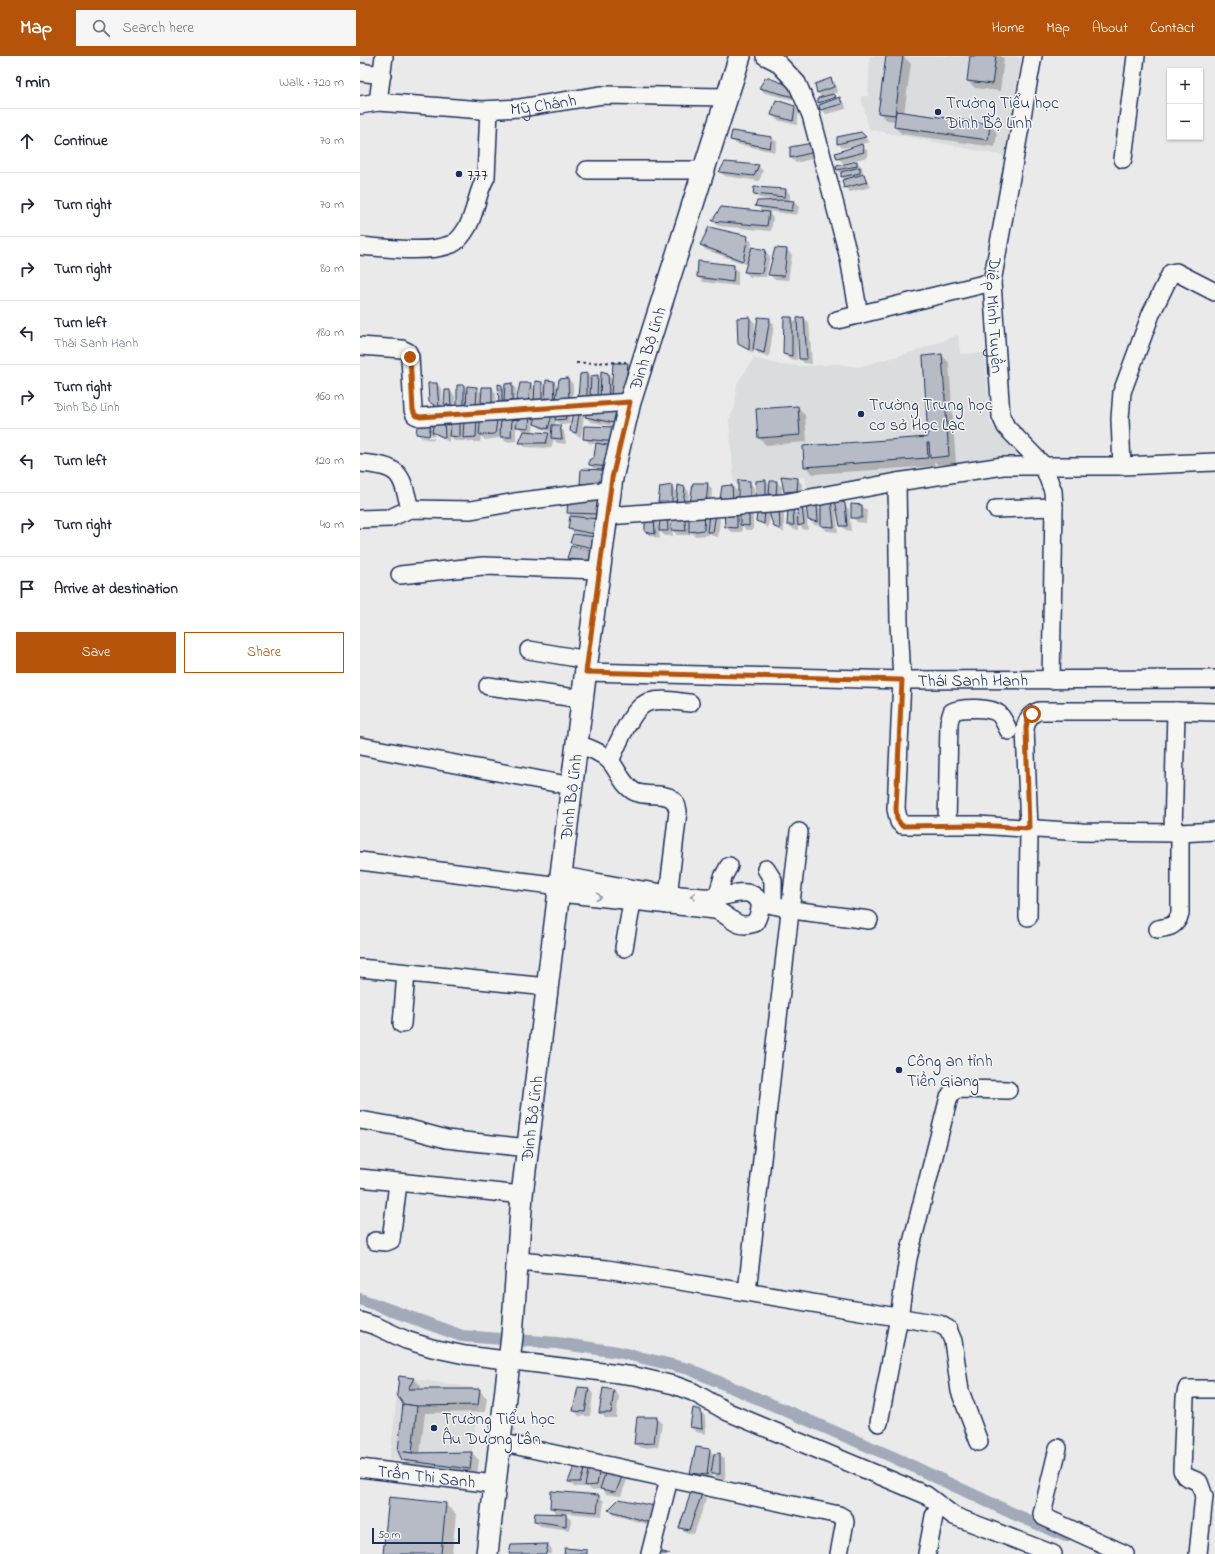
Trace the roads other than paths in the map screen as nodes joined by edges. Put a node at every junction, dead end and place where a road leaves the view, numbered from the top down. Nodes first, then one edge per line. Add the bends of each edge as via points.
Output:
1 (384, 56) edge
2 (740, 56) edge
3 (765, 56) edge
4 (1136, 56) edge
5 (1030, 57) edge
6 (360, 72) edge
7 (382, 75) junction
8 (726, 97) junction
9 (378, 102) junction
10 (360, 105) edge
11 (489, 110) junction
12 (1123, 159) dead end
13 (587, 170) dead end
14 (704, 170) junction
15 (360, 246) edge
16 (992, 282) junction
17 (1215, 292) edge
18 (860, 315) junction
19 (838, 320) dead end
20 (360, 346) edge
21 (630, 402) junction
22 (1215, 462) edge
23 (360, 463) edge
24 (1043, 465) junction
25 (1122, 466) junction
26 (898, 482) junction
27 (610, 490) junction
28 (1054, 507) junction
29 (410, 509) junction
30 (996, 509) dead end
31 (607, 516) junction
32 (360, 519) edge
33 (600, 570) junction
34 (400, 575) dead end
35 (528, 650) dead end
36 (587, 666) junction
37 (1215, 679) edge
38 (902, 680) junction
39 (1051, 680) junction
40 (488, 686) dead end
41 (583, 699) junction
42 (690, 703) dead end
43 (1176, 711) junction
44 (1215, 712) edge
45 (1009, 731) dead end
46 (577, 744) junction
47 (360, 746) edge
48 (610, 761) junction
49 (572, 786) junction
50 (947, 825) junction
51 (1029, 828) junction
52 (799, 832) dead end
53 (1215, 832) edge
54 (1176, 833) junction
55 (360, 861) edge
56 (729, 866) dead end
57 (766, 869) dead end
58 (560, 885) junction
59 (633, 895) junction
60 (724, 896) junction
61 (668, 899) junction
62 (766, 904) junction
63 (792, 909) junction
64 (726, 914) junction
65 (1028, 917) dead end
66 (869, 920) dead end
67 (1158, 929) dead end
68 (624, 948) dead end
69 (360, 968) edge
70 (406, 973) junction
71 (547, 987) junction
72 (402, 1024) dead end
73 (1008, 1090) dead end
74 (360, 1120) edge
75 (528, 1148) junction
76 (360, 1178) edge
77 (398, 1183) junction
78 (522, 1195) junction
79 (375, 1241) dead end
80 (518, 1261) junction
81 (747, 1292) junction
82 (899, 1317) junction
83 (360, 1321) edge
84 (510, 1350) junction
85 (1215, 1389) edge
86 (879, 1423) dead end
87 (499, 1442) junction
88 (980, 1442) dead end
89 (1058, 1448) dead end
90 (360, 1468) edge
91 (669, 1479) junction
92 (494, 1484) junction
93 (940, 1506) junction
94 (1016, 1547) edge
95 (487, 1554) edge
96 (650, 1554) edge
97 (839, 1554) edge
98 (927, 1554) edge
99 (1052, 1554) edge
100 (1125, 1554) edge
101 (1198, 1554) edge

1 - 7 street
2 - 8 main road, Đinh Bộ Lĩnh
3 - 18 street via 777,62 797,83 811,115 849,258
4 - 12 street
5 - 16 street, Diệp Minh Tuyền
6 - 7 street
7 - 9 street
8 - 11 street, Mỹ Chánh via 602,95 520,108
8 - 14 main road, Đinh Bộ Lĩnh
9 - 10 street, Mỹ Chánh
9 - 11 street, Mỹ Chánh
11 - 15 street via 486,177 480,187 469,225 462,236 453,244 426,249
13 - 14 street
14 - 21 main road, Đinh Bộ Lĩnh
16 - 18 street
16 - 24 street, Diệp Minh Tuyền via 1000,416 1006,427
17 - 25 street via 1176,272 1171,273 1165,282 1150,314 1122,392
18 - 19 street
20 - 21 street via 402,349 408,352 413,410 415,415 420,417
21 - 27 main road, Đinh Bộ Lĩnh
22 - 25 street
23 - 29 street via 379,464 395,471 403,481
24 - 25 street
24 - 26 street via 971,469
24 - 28 street, Diệp Minh Tuyền via 1053,491
26 - 31 street via 783,503
26 - 38 street
27 - 29 street via 471,510
27 - 31 main road, Đinh Bộ Lĩnh
28 - 30 street
28 - 39 street, Diệp Minh Tuyền
29 - 32 street via 390,518
31 - 33 main road, Đinh Bộ Lĩnh
33 - 34 street via 483,566
33 - 36 main road, Đinh Bộ Lĩnh
35 - 36 street, Thái Sanh Hạnh
36 - 38 street, Thái Sanh Hạnh
36 - 41 main road, Đinh Bộ Lĩnh
37 - 39 street, Thái Sanh Hạnh
38 - 39 street, Thái Sanh Hạnh
38 - 50 street via 897,819 902,826
40 - 41 street
41 - 46 main road, Đinh Bộ Lĩnh
42 - 48 street via 648,702 640,708 622,734
43 - 44 street
43 - 51 street via 1039,711 1032,714 1028,718 1026,728
43 - 54 street
45 - 50 street via 1000,715 995,712 977,708 958,709 952,712
46 - 48 street via 590,748
46 - 49 main road, Đinh Bộ Lĩnh
47 - 49 street
48 - 61 street via 634,791 663,795 677,803
49 - 58 main road, Đinh Bộ Lĩnh
50 - 51 street
51 - 54 street via 1082,832
51 - 65 street
52 - 63 street
53 - 54 street
54 - 67 street via 1180,914 1172,926
55 - 58 street
56 - 60 street via 723,877
57 - 62 street via 773,880
58 - 59 street
58 - 71 main road, Đinh Bộ Lĩnh
59 - 61 street
59 - 68 street
60 -> 61 street
60 - 62 street via 752,894
60 - 64 street
61 - 64 street
62 - 63 street
62 - 64 street via 755,922 746,925 737,925
63 - 66 street
63 - 81 street
69 - 70 street
70 - 71 street
70 - 72 street
71 - 75 main road, Đinh Bộ Lĩnh
73 - 82 street via 958,1089 949,1097 908,1258
74 - 75 street via 406,1128 446,1139
75 - 78 main road, Đinh Bộ Lĩnh
76 - 77 street
77 - 78 street
77 - 79 street via 391,1240
78 - 80 main road, Đinh Bộ Lĩnh
80 - 81 street via 607,1269
80 - 84 main road, Đinh Bộ Lĩnh
81 - 82 street
82 - 86 street
82 - 88 street via 939,1324 948,1329 953,1341 960,1391
83 - 84 street via 406,1340 465,1355
84 - 87 main road, Đinh Bộ Lĩnh
84 - 93 street via 674,1385 693,1392 728,1412 926,1495
85 - 101 street via 1187,1389 1185,1398 1182,1470 1185,1476 1199,1482 1204,1496
87 - 91 street
87 - 92 main road, Đinh Bộ Lĩnh
89 - 100 street via 1042,1514
90 - 92 street, Trần Thị Sanh
91 - 96 street
91 - 97 street via 844,1518
92 - 95 main road, Đinh Bộ Lĩnh
93 - 94 street via 954,1516
93 - 98 street via 934,1516
94 - 99 street

